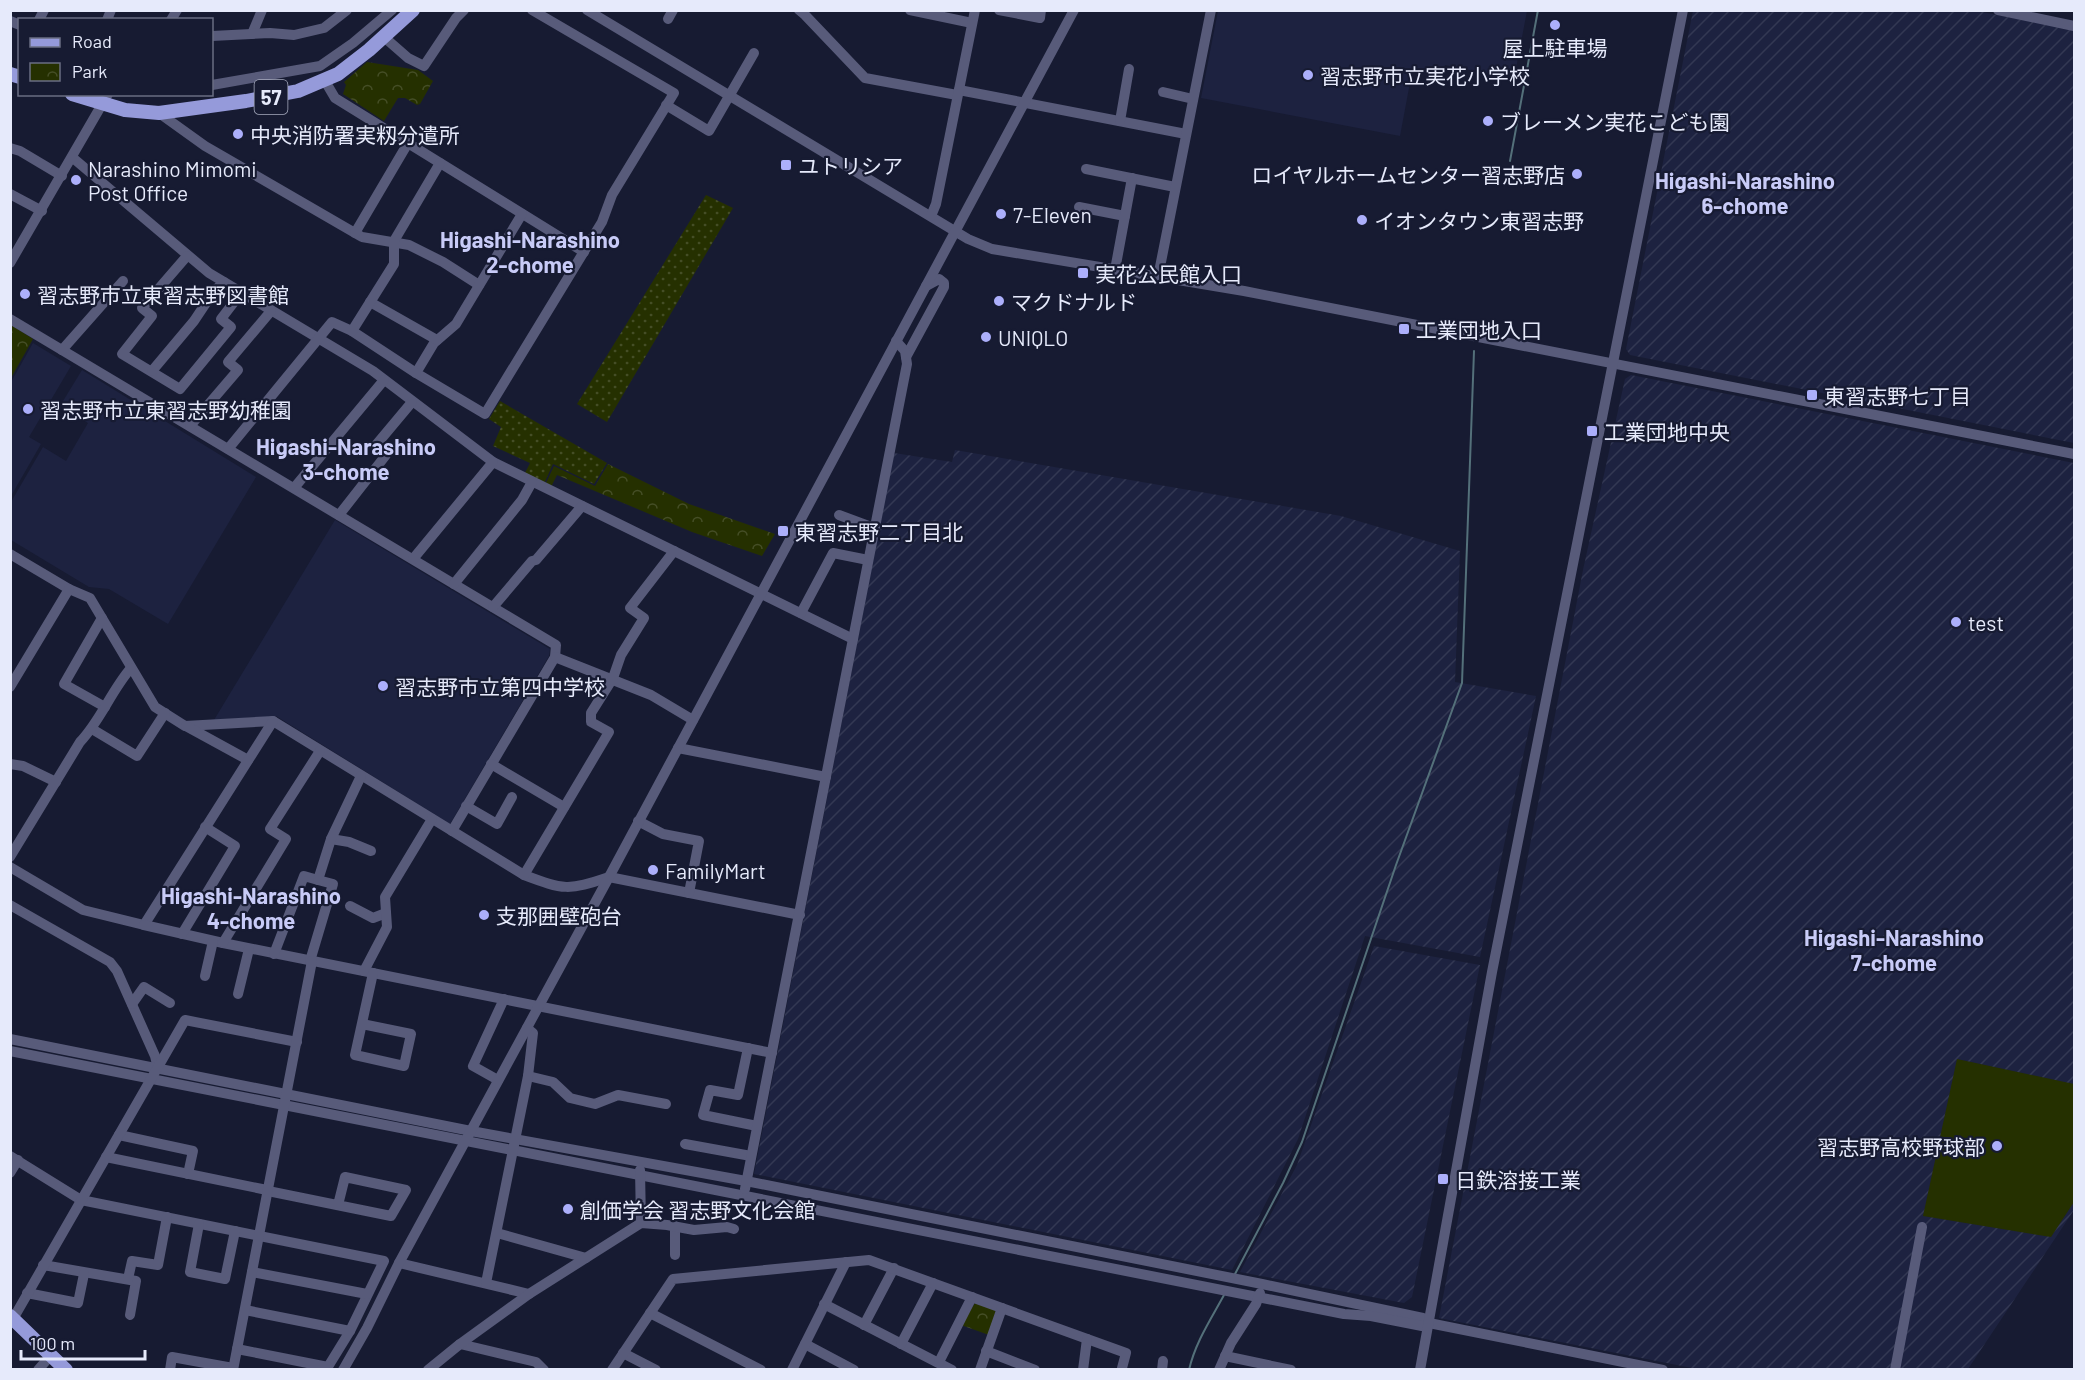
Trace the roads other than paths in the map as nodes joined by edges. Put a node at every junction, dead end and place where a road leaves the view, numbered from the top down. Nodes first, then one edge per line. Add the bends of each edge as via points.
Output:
1 (262, 10) edge
2 (347, 10) edge
3 (392, 10) edge
4 (413, 10) edge
5 (464, 10) edge
6 (532, 10) edge
7 (587, 10) edge
8 (799, 10) edge
9 (910, 10) edge
10 (975, 10) edge
11 (999, 10) edge
12 (1041, 10) edge
13 (1074, 10) edge
14 (1210, 10) edge
15 (1683, 10) edge
16 (1998, 10) edge
17 (972, 23) junction
18 (2074, 26) edge
19 (252, 34) junction
20 (213, 36) edge
21 (384, 37) junction
22 (754, 53) dead end
23 (1129, 69) dead end
24 (325, 81) junction
25 (213, 85) edge
26 (958, 92) junction
27 (1163, 92) dead end
28 (83, 96) edge
29 (730, 96) junction
30 (1193, 99) junction
31 (105, 100) edge
32 (1024, 102) junction
33 (666, 105) junction
34 (159, 113) junction
35 (1120, 121) junction
36 (1186, 134) junction
37 (408, 143) junction
38 (10, 147) edge
39 (72, 158) junction
40 (440, 163) junction
41 (1086, 169) dead end
42 (62, 176) junction
43 (1132, 178) junction
44 (1175, 186) junction
45 (10, 194) edge
46 (1079, 207) dead end
47 (42, 211) junction
48 (522, 214) junction
49 (931, 216) junction
50 (1125, 216) junction
51 (955, 231) junction
52 (355, 233) junction
53 (394, 241) junction
54 (584, 252) junction
55 (187, 256) junction
56 (12, 257) edge
57 (1115, 270) junction
58 (1158, 277) junction
59 (123, 281) dead end
60 (224, 282) junction
61 (479, 285) junction
62 (926, 286) junction
63 (241, 293) junction
64 (370, 302) junction
65 (271, 311) junction
66 (10, 319) edge
67 (352, 332) junction
68 (319, 339) junction
69 (437, 340) junction
70 (896, 341) junction
71 (62, 350) junction
72 (906, 357) junction
73 (1614, 364) junction
74 (152, 371) junction
75 (416, 374) junction
76 (384, 380) junction
77 (412, 402) junction
78 (190, 426) junction
79 (228, 449) junction
80 (2074, 454) edge
81 (493, 462) junction
82 (532, 482) junction
83 (294, 488) junction
84 (582, 506) junction
85 (339, 515) junction
86 (839, 515) dead end
87 (874, 528) junction
88 (674, 551) junction
89 (12, 557) edge
90 (413, 559) junction
91 (868, 561) junction
92 (454, 584) junction
93 (69, 589) junction
94 (760, 593) junction
95 (493, 607) junction
96 (801, 613) junction
97 (102, 618) junction
98 (853, 639) junction
99 (555, 657) junction
100 (131, 668) junction
101 (613, 678) junction
102 (10, 687) edge
103 (105, 707) junction
104 (165, 713) junction
105 (693, 720) junction
106 (273, 722) junction
107 (185, 726) junction
108 (92, 729) junction
109 (678, 748) junction
110 (320, 751) junction
111 (248, 760) junction
112 (10, 764) edge
113 (491, 764) junction
114 (361, 776) junction
115 (826, 777) junction
116 (56, 782) junction
117 (512, 797) dead end
118 (466, 806) junction
119 (564, 807) junction
120 (432, 819) junction
121 (638, 821) junction
122 (205, 827) junction
123 (452, 831) junction
124 (331, 839) junction
125 (371, 851) dead end
126 (10, 857) edge
127 (10, 867) edge
128 (524, 875) junction
129 (609, 877) junction
130 (318, 880) junction
131 (690, 893) junction
132 (10, 905) edge
133 (350, 906) dead end
134 (386, 913) junction
135 (800, 915) junction
136 (144, 925) junction
137 (182, 934) junction
138 (218, 942) junction
139 (249, 949) junction
140 (274, 954) junction
141 (311, 961) junction
142 (368, 972) junction
143 (205, 976) dead end
144 (238, 994) dead end
145 (504, 999) junction
146 (170, 1003) dead end
147 (132, 1004) junction
148 (538, 1006) junction
149 (362, 1024) junction
150 (527, 1028) junction
151 (10, 1039) edge
152 (297, 1042) junction
153 (748, 1048) junction
154 (10, 1051) edge
155 (772, 1053) junction
156 (154, 1074) junction
157 (528, 1076) junction
158 (498, 1080) junction
159 (286, 1099) junction
160 (666, 1104) dead end
161 (757, 1126) junction
162 (119, 1135) junction
163 (468, 1136) junction
164 (685, 1144) dead end
165 (514, 1145) junction
166 (751, 1156) junction
167 (106, 1157) junction
168 (14, 1158) edge
169 (641, 1162) junction
170 (10, 1173) edge
171 (188, 1173) junction
172 (639, 1175) junction
173 (746, 1182) junction
174 (268, 1190) junction
175 (743, 1195) junction
176 (81, 1200) junction
177 (338, 1205) junction
178 (167, 1217) junction
179 (199, 1224) junction
180 (642, 1224) junction
181 (675, 1226) junction
182 (1922, 1227) dead end
183 (734, 1229) dead end
184 (235, 1231) junction
185 (497, 1233) junction
186 (259, 1236) junction
187 (675, 1255) dead end
188 (586, 1258) junction
189 (846, 1262) junction
190 (399, 1263) junction
191 (43, 1265) junction
192 (894, 1268) junction
193 (252, 1272) junction
194 (84, 1274) junction
195 (128, 1279) junction
196 (486, 1283) junction
197 (933, 1283) junction
198 (1262, 1284) junction
199 (27, 1293) junction
200 (367, 1294) junction
201 (529, 1294) junction
202 (972, 1297) junction
203 (1259, 1297) junction
204 (824, 1305) junction
205 (1002, 1308) junction
206 (245, 1310) junction
207 (650, 1313) junction
208 (130, 1315) dead end
209 (12, 1317) edge
210 (1429, 1323) junction
211 (864, 1325) junction
212 (350, 1331) junction
213 (1087, 1339) junction
214 (460, 1344) junction
215 (805, 1344) junction
216 (902, 1344) junction
217 (237, 1349) junction
218 (986, 1351) junction
219 (624, 1353) junction
220 (51, 1355) junction
221 (1225, 1356) junction
222 (939, 1362) junction
223 (327, 1368) edge
224 (1122, 1368) dead end
225 (1651, 1368) edge
226 (233, 1369) edge
227 (38, 1370) edge
228 (66, 1370) edge
229 (170, 1370) edge
230 (342, 1370) edge
231 (428, 1370) edge
232 (544, 1370) edge
233 (612, 1370) edge
234 (656, 1370) edge
235 (761, 1370) edge
236 (792, 1370) edge
237 (854, 1370) edge
238 (952, 1370) edge
239 (980, 1370) edge
240 (1035, 1370) edge
241 (1083, 1370) edge
242 (1219, 1370) edge
243 (1291, 1370) edge
244 (1420, 1370) edge
245 (1663, 1370) edge
246 (1895, 1370) edge

1 - 19 street
2 - 19 street via 334,22 314,31 294,36
3 - 25 street via 320,66
4 - 21 main road, 57
5 - 21 street via 423,66
6 - 33 street via 674,93
7 - 29 street
8 - 26 street via 865,78
9 - 17 street
10 - 17 street
11 - 12 street via 1040,18
13 - 32 street
14 - 30 street
15 - 73 street
16 - 18 street
17 - 26 street
19 - 20 street
21 - 24 main road, 57
22 - 29 street
23 - 35 street
24 - 34 main road, 57 via 279,95
24 - 37 street via 335,98
26 - 32 street
26 - 49 street
27 - 30 street
28 - 31 main road, 57
29 - 33 street via 709,131
29 - 49 street
30 - 36 street
31 - 34 main road, 57 via 125,110
31 - 39 street
32 - 35 street
32 - 51 street
33 - 54 street via 612,195
34 - 52 street via 205,146
35 - 36 street
36 - 44 street
37 - 40 street
37 - 52 street
38 - 42 street
39 - 42 street
39 - 55 street
40 - 48 street
40 - 53 street
41 - 43 street
42 - 47 street
43 - 44 street
43 - 50 street
44 - 58 street
45 - 47 street
46 - 50 street
47 - 56 street
48 - 54 street
48 - 61 street
49 - 51 street
50 - 57 street
51 - 57 street via 992,249
51 - 62 street
52 - 53 street
53 - 61 street via 443,262
53 - 64 street via 394,264
54 - 75 street via 485,414
55 - 60 street
55 - 74 street via 142,308 152,316 122,354
57 - 58 street
58 - 73 street
59 - 71 street
60 - 63 street
60 - 74 street
61 - 69 street via 456,324
62 - 70 street
62 - 72 street via 939,279 944,283
63 - 65 street
63 - 74 street via 220,320 231,327 180,389
64 - 67 street
64 - 69 street
65 - 68 street
65 - 78 street via 228,362 238,370
66 - 71 street
67 - 68 street via 332,322
67 - 75 street
68 - 76 street
68 - 79 street
69 - 75 street
70 - 72 street
70 - 94 street
71 - 78 street
72 - 87 street
73 - 80 street
73 - 210 street via 1492,972
76 - 77 street
76 - 83 street
77 - 81 street
77 - 85 street via 376,446 387,455
78 - 79 street
79 - 83 street
81 - 82 street
81 - 90 street
82 - 84 street
82 - 92 street
83 - 85 street
84 - 88 street
84 - 95 street
85 - 90 street
86 - 87 street
87 - 91 street
88 - 94 street
88 - 101 street via 630,608 644,618 621,655
89 - 93 street
90 - 92 street
91 - 96 street via 833,553
91 - 98 street
92 - 95 street
93 - 97 street via 90,598
93 - 102 street
94 - 96 street
94 - 105 street
95 - 99 street via 556,645
96 - 98 street
97 - 100 street
97 - 103 street via 64,684
98 - 115 street
99 - 101 street
99 - 113 street
100 - 103 street
100 - 104 street via 155,707
101 - 105 street
101 - 119 street via 591,713 591,722 609,732
103 - 108 street
104 - 107 street
104 - 108 street via 138,756
105 - 109 street
106 - 107 street
106 - 110 street
106 - 111 street
107 - 111 street
108 - 116 street
109 - 115 street
109 - 121 street
110 - 114 street
110 - 138 street via 270,830 286,839
111 - 122 street
112 - 116 street via 24,766
113 - 118 street
113 - 119 street
114 - 120 street
114 - 124 street
115 - 135 street
116 - 126 street
117 - 118 street via 497,824
118 - 123 street
119 - 128 street
120 - 123 street
120 - 134 street via 386,897
121 - 129 street
121 - 131 street via 663,834 699,841
122 - 136 street
122 - 137 street via 235,846
123 - 128 street
124 - 125 street
124 - 130 street
127 - 136 street via 82,910
128 - 129 street via 558,888 581,887
129 - 131 street
129 - 148 street
130 - 140 street via 304,876
130 - 141 street via 333,884
131 - 135 street
132 - 147 street via 110,962
133 - 134 street via 372,918
134 - 142 street via 387,927
135 - 155 street
136 - 137 street
137 - 138 street
138 - 139 street
138 - 143 street
139 - 140 street
139 - 144 street
140 - 141 street
141 - 142 street
141 - 152 street
142 - 145 street
142 - 149 street
145 - 148 street
145 - 158 street via 473,1066
146 - 147 street via 144,987
147 - 156 street via 155,1056
148 - 150 street
148 - 153 street
149 - 149 street via 355,1055 404,1066 411,1034
150 - 157 street via 533,1033
150 - 158 street
151 - 156 street
152 - 156 street via 184,1020
152 - 159 street
153 - 155 street
153 - 161 street via 738,1095 710,1090 704,1115
154 - 156 street
155 - 161 street
156 - 159 street
156 - 162 street
157 - 160 street via 553,1082 570,1098 595,1104 618,1095
157 - 165 street
158 - 163 street
159 - 163 street
159 - 174 street
161 - 166 street
162 - 167 street
162 - 171 street via 193,1151
163 - 165 street
163 - 190 street
164 - 166 street
165 - 169 street
165 - 172 street
165 - 185 street
166 - 173 street
167 - 171 street
167 - 176 street
168 - 170 street
168 - 176 street
169 - 172 street
169 - 173 street
171 - 174 street
172 - 175 street
172 - 180 street
173 - 175 street
173 - 198 street
174 - 177 street
174 - 186 street
175 - 203 street
176 - 178 street
176 - 191 street
177 - 177 street via 391,1216 406,1190 345,1177
178 - 179 street
178 - 195 street via 158,1265 132,1261
179 - 184 street
179 - 184 street via 190,1272 225,1279
180 - 181 street
180 - 188 street
181 - 183 street via 694,1230
181 - 187 street
182 - 246 street
184 - 186 street
185 - 188 street
185 - 196 street
186 - 193 street
186 - 200 street via 384,1261
188 - 201 street
189 - 192 street via 869,1260
189 - 204 street
189 - 207 street via 673,1279
190 - 196 street
190 - 230 street
191 - 194 street
191 - 199 street
192 - 197 street
192 - 211 street
193 - 200 street
193 - 206 street
194 - 195 street
194 - 199 street via 78,1303
195 - 208 street via 136,1281
196 - 201 street
197 - 202 street
197 - 216 street
198 - 203 street
198 - 210 street via 1423,1318
199 - 209 street
200 - 212 street
201 - 214 street
202 - 205 street
202 - 222 street
203 - 210 street via 1422,1326
203 - 221 street
204 - 211 street
204 - 215 street
205 - 213 street
205 - 218 street
206 - 212 street
206 - 217 street
207 - 219 street
207 - 235 street
209 - 220 main road
210 - 225 street
210 - 244 street
211 - 216 street
212 - 223 street
213 - 224 street via 1126,1353
213 - 241 street
214 - 231 street
214 - 232 street via 536,1362
215 - 236 street
215 - 237 street
216 - 222 street
217 - 223 street
217 - 226 street
218 - 239 street
218 - 240 street
219 - 233 street
219 - 234 street
220 - 227 street
220 - 228 main road
221 - 242 street
221 - 243 street
222 - 238 street
225 - 245 street
226 - 229 street via 172,1357

